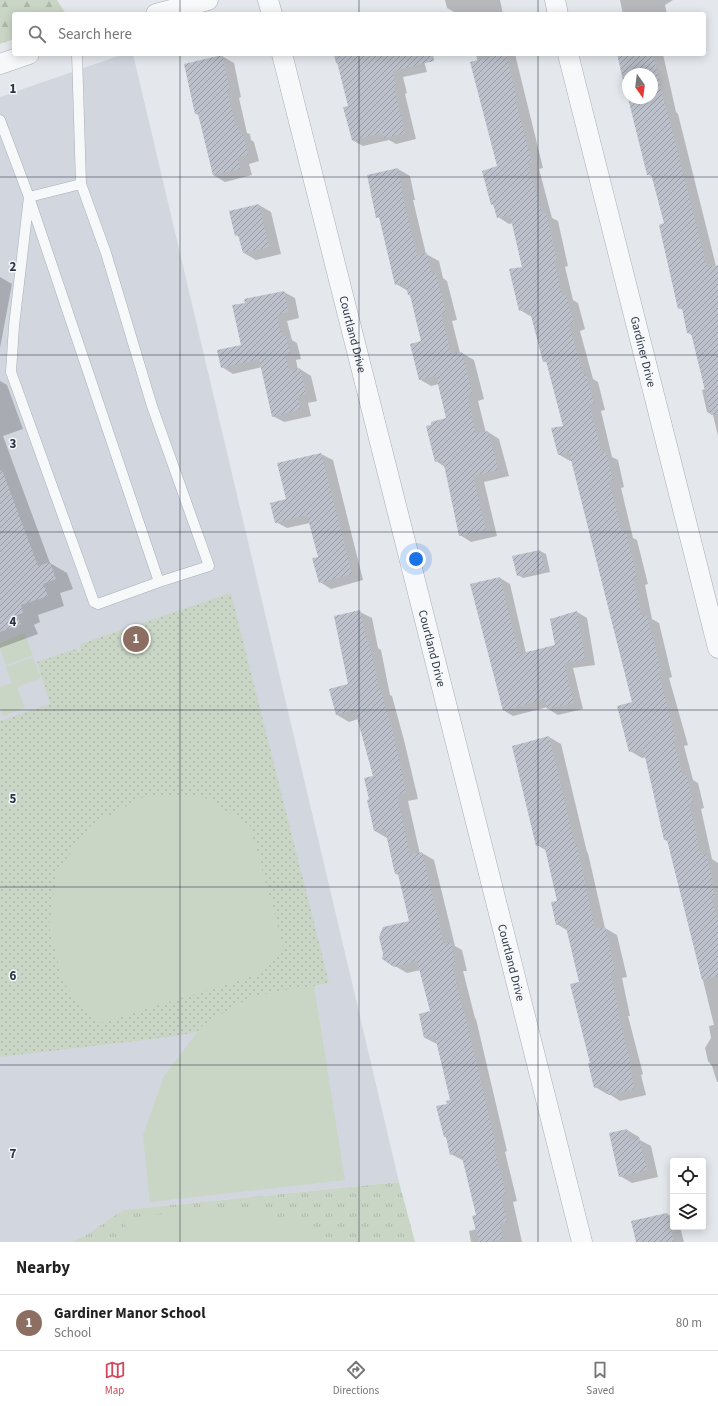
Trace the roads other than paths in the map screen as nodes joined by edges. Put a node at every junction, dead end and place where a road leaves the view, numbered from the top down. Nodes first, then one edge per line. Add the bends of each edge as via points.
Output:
1 (208, 0) edge
2 (268, 0) edge
3 (555, 0) edge
4 (163, 12) edge
5 (271, 12) edge
6 (558, 12) edge
7 (23, 56) edge
8 (77, 56) edge
9 (283, 56) edge
10 (569, 56) edge
11 (0, 64) edge
12 (0, 120) edge
13 (81, 184) junction
14 (29, 197) junction
15 (160, 582) junction
16 (718, 648) edge
17 (582, 1242) edge

1 - 4 street
2 - 5 street
3 - 6 street
7 - 11 street
8 - 13 lane
9 - 17 street, Courtland Drive
10 - 16 street, Gardiner Drive
12 - 14 lane
13 - 14 lane
13 - 15 lane via 106,253 152,406 209,566
14 - 15 lane
14 - 15 lane via 11,372 94,602 98,604

